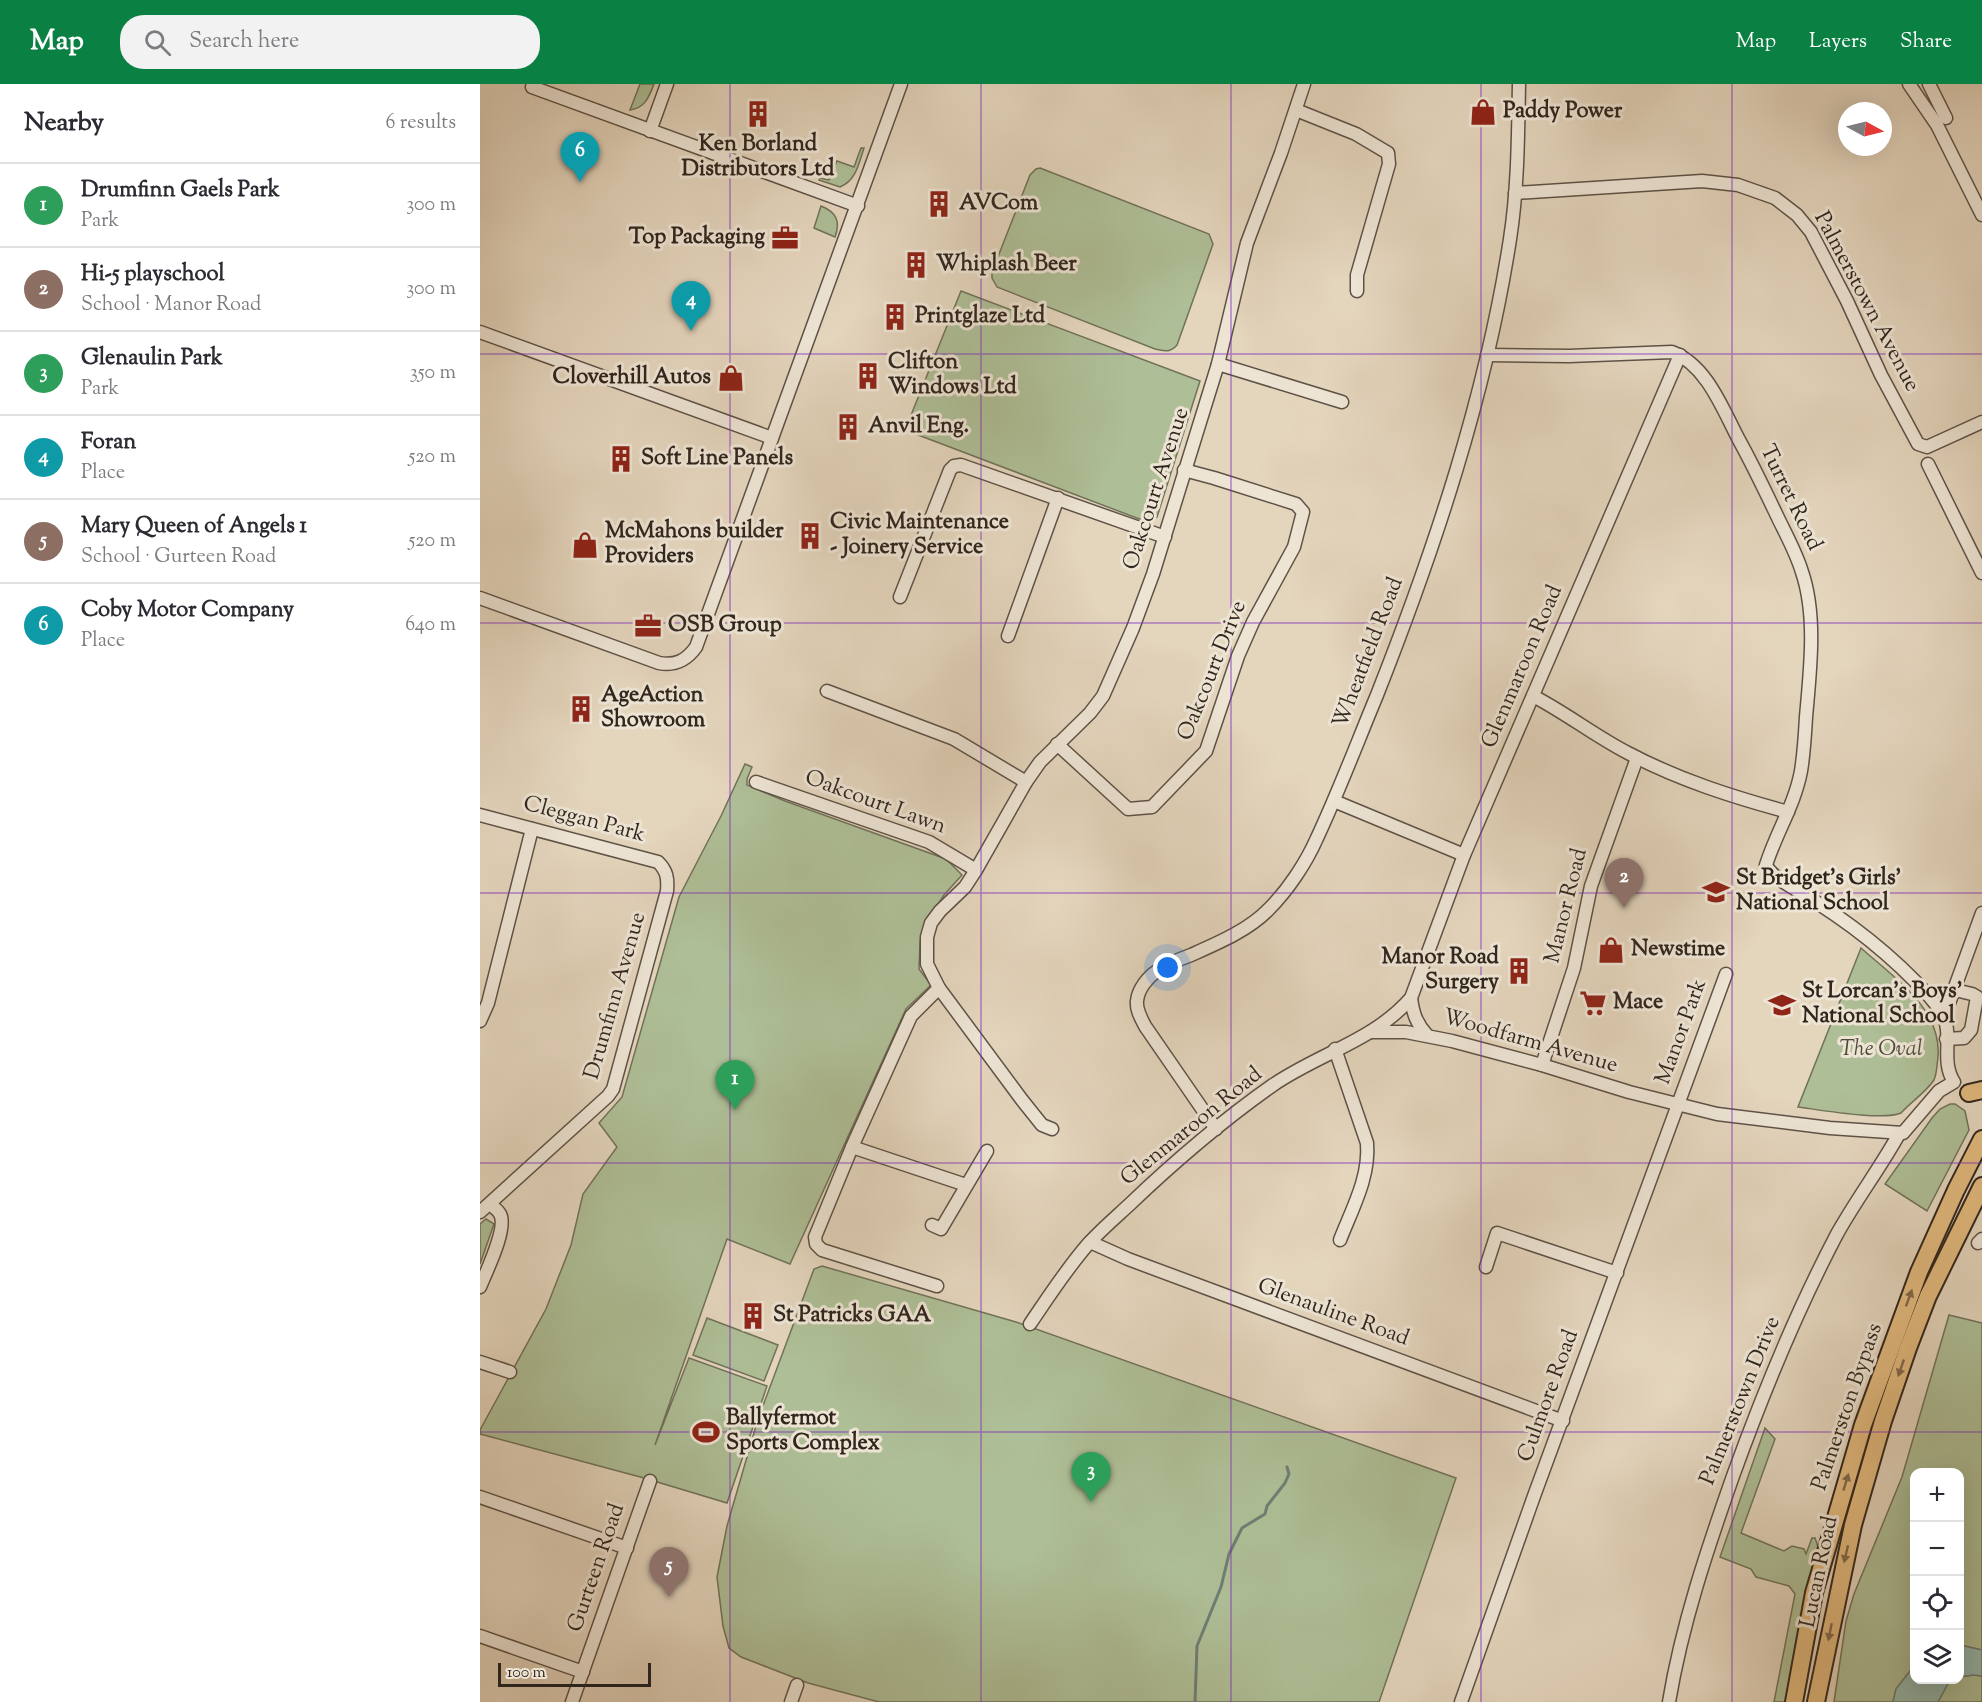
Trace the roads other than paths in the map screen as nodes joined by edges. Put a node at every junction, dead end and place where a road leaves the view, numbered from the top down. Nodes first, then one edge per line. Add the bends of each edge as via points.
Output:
1 (667, 84) edge
2 (901, 84) edge
3 (1304, 84) edge
4 (1519, 84) edge
5 (1909, 84) edge
6 (1929, 84) edge
7 (532, 87) dead end
8 (1296, 110) junction
9 (1946, 118) dead end
10 (650, 131) junction
11 (1515, 193) junction
12 (858, 206) junction
13 (1982, 215) edge
14 (1357, 291) dead end
15 (480, 332) edge
16 (1487, 355) junction
17 (1680, 355) junction
18 (1218, 364) junction
19 (1342, 402) dead end
20 (1982, 422) edge
21 (772, 438) junction
22 (1928, 464) dead end
23 (1184, 470) junction
24 (1058, 498) junction
25 (1165, 537) junction
26 (1982, 573) edge
27 (900, 597) dead end
28 (480, 598) edge
29 (1008, 636) dead end
30 (827, 691) dead end
31 (1533, 696) junction
32 (1057, 744) junction
33 (1637, 758) junction
34 (756, 782) dead end
35 (1026, 782) junction
36 (1334, 801) junction
37 (1788, 812) junction
38 (480, 815) edge
39 (532, 829) junction
40 (1464, 855) junction
41 (976, 870) junction
42 (668, 879) joint
43 (1982, 913) edge
44 (1726, 974) dead end
45 (939, 988) junction
46 (1955, 990) junction
47 (1411, 998) junction
48 (1944, 1017) junction
49 (480, 1021) edge
50 (1370, 1032) junction
51 (1427, 1035) junction
52 (1946, 1039) junction
53 (1335, 1049) junction
54 (1542, 1065) junction
55 (1954, 1082) junction
56 (1978, 1094) edge
57 (1677, 1105) junction
58 (1052, 1129) dead end
59 (1216, 1129) junction
60 (1899, 1134) junction
61 (1982, 1139) edge
62 (852, 1147) junction
63 (987, 1151) dead end
64 (966, 1185) junction
65 (1982, 1187) edge
66 (1956, 1190) junction
67 (490, 1204) junction
68 (480, 1212) edge
69 (932, 1225) dead end
70 (1340, 1240) dead end
71 (1090, 1242) junction
72 (1486, 1267) dead end
73 (1617, 1273) junction
74 (937, 1286) dead end
75 (480, 1287) edge
76 (1030, 1324) dead end
77 (480, 1362) edge
78 (510, 1372) dead end
79 (1563, 1421) junction
80 (650, 1481) dead end
81 (480, 1497) edge
82 (627, 1548) junction
83 (480, 1636) edge
84 (1823, 1668) junction
85 (583, 1672) junction
86 (798, 1685) dead end
87 (573, 1702) edge
88 (791, 1702) edge
89 (1461, 1702) edge
90 (1669, 1702) edge
91 (1794, 1702) edge
92 (1816, 1702) edge
93 (1821, 1702) edge

1 - 10 street
2 - 12 street
3 - 8 street, Oakcourt Avenue
4 - 11 street, Wheatfield Road
5 - 13 street via 1937,125
6 - 9 street
7 - 10 street
8 - 14 street via 1356,134 1388,153 1389,164 1357,275
8 - 18 street, Oakcourt Avenue via 1247,243
10 - 12 street
11 - 16 street, Wheatfield Road
11 - 20 street, Palmerstown Avenue via 1702,181 1738,185 1775,198 1811,232 1918,444 1927,447
12 - 21 street
15 - 21 street
16 - 17 street
16 - 36 street, Wheatfield Road via 1421,577
17 - 31 street, Glenmaroon Road
17 - 37 street, Turret Road via 1710,386 1754,467 1803,573 1811,637 1810,680 1801,772
18 - 19 street
18 - 23 street, Oakcourt Avenue
21 - 28 street via 696,647 679,662 659,663
22 - 26 street
23 - 25 street, Oakcourt Avenue
23 - 32 street, Oakcourt Drive via 1296,504 1302,512 1294,547 1238,656 1206,751 1152,807 1128,809
24 - 25 street
24 - 27 street via 961,465 954,466
24 - 29 street
25 - 32 street, Oakcourt Avenue via 1133,628 1103,696
30 - 35 street via 954,739
31 - 33 street
31 - 40 street, Glenmaroon Road
32 - 35 street, Oakcourt Avenue
33 - 37 street via 1682,779
33 - 54 street, Manor Road via 1590,885 1574,968
34 - 41 street, Oakcourt Lawn via 929,842
35 - 41 street, Oakcourt Avenue
36 - 40 street
36 - 59 street, Wheatfield Road via 1312,851 1269,909 1240,931 1157,971 1145,982 1136,1002 1145,1026
37 - 48 street, Turret Road via 1766,865 1769,871 1878,946 1921,987
38 - 39 street, Cleggan Park
39 - 42 street, Cleggan Park via 658,862
39 - 49 street via 488,1003
40 - 47 street, Glenmaroon Road
41 - 45 street, Oakcourt Avenue via 940,911 929,930 927,964
42 - 67 street, Drumfinn Avenue via 613,1089
43 - 46 street
44 - 57 street, Manor Park
45 - 58 street, Oakcourt Avenue via 1042,1125
45 - 62 street via 911,1016
46 - 48 street
46 - 52 street via 1977,997 1971,1030 1964,1038
47 - 50 street, Glenmaroon Road
47 - 51 street via 1413,1015
48 - 52 street
50 - 51 street, Woodfarm Avenue
50 - 53 street, Glenmaroon Road
51 - 54 street, Woodfarm Avenue
52 - 55 street via 1947,1068
53 - 59 street, Glenmaroon Road via 1275,1084
53 - 70 street via 1368,1158
54 - 57 street, Woodfarm Avenue
55 - 56 street
55 - 60 street via 1939,1091
57 - 60 street via 1717,1114
57 - 73 street, Culmore Road
59 - 71 street, Glenmaroon Road
60 - 90 street, Palmerstown Drive via 1838,1233 1787,1338 1752,1423 1695,1586 1676,1657
61 - 66 main road, Palmerston Bypass
62 - 64 street
62 - 74 street via 815,1237 816,1244 841,1257
63 - 64 street
64 - 69 street via 941,1229
65 - 66 main road via 1972,1179
65 -> 84 main road, Lucan Road via 1928,1296 1883,1421 1853,1525
91 -> 66 main road, Palmerston Bypass via 1814,1593 1860,1435 1918,1272
67 - 68 street, Drumfinn Avenue
67 - 75 street via 500,1213 501,1230
71 - 76 street, Glenmaroon Road
71 - 79 street, Glenauline Road
72 - 73 street via 1497,1233
73 - 79 street, Culmore Road
77 - 78 street
79 - 89 street, Culmore Road
80 - 82 street, Gurteen Road
81 - 82 street
82 - 85 street, Gurteen Road
83 - 85 street
84 - 92 main road
84 - 93 main road
85 - 87 street, Gurteen Road
86 - 88 street

